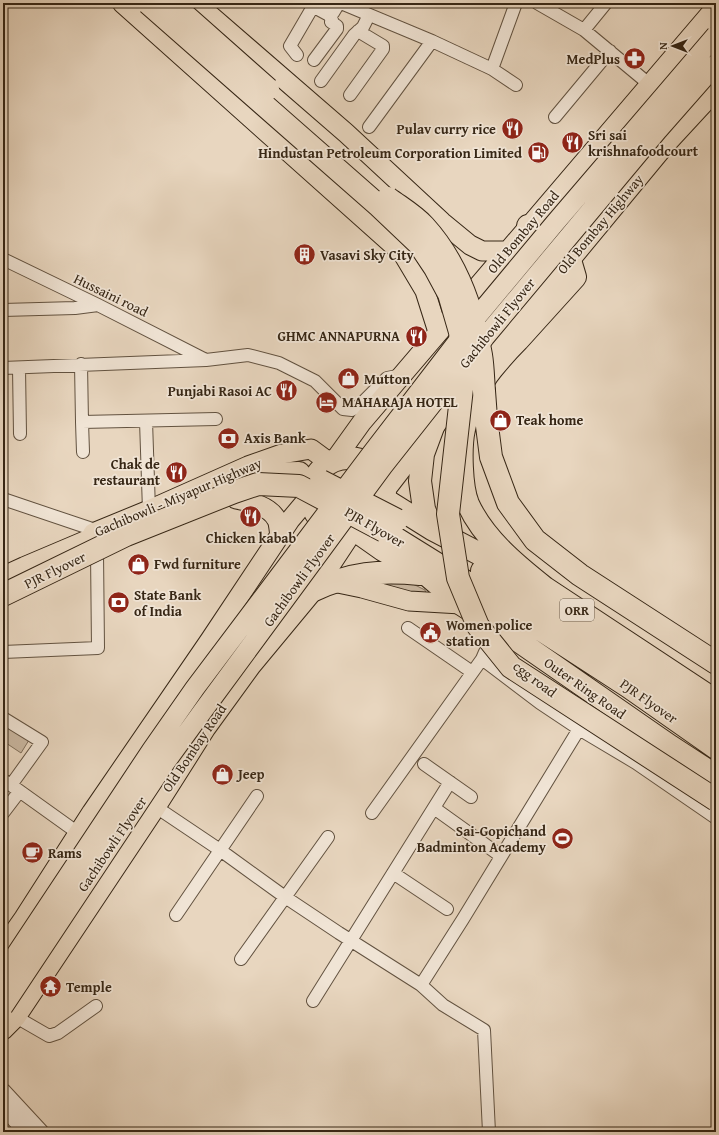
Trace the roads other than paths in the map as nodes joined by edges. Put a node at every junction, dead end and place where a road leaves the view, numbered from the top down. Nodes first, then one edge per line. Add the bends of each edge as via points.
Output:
1 (122, 3) edge
2 (148, 3) edge
3 (172, 3) edge
4 (196, 3) edge
5 (340, 3) edge
6 (516, 3) edge
7 (537, 3) edge
8 (606, 3) edge
9 (716, 7) edge
10 (329, 15) junction
11 (369, 15) junction
12 (584, 30) junction
13 (358, 31) junction
14 (716, 35) edge
15 (432, 41) junction
16 (610, 51) junction
17 (297, 55) dead end
18 (314, 60) dead end
19 (716, 64) edge
20 (492, 69) junction
21 (321, 81) dead end
22 (649, 84) junction
23 (516, 85) dead end
24 (716, 90) edge
25 (350, 95) dead end
26 (556, 117) dead end
27 (369, 127) dead end
28 (528, 226) junction
29 (507, 251) junction
30 (3, 259) edge
31 (570, 260) junction
32 (98, 305) junction
33 (3, 310) edge
34 (438, 332) junction
35 (206, 360) junction
36 (81, 364) junction
37 (3, 368) edge
38 (19, 368) junction
39 (402, 375) junction
40 (216, 419) dead end
41 (146, 421) junction
42 (82, 422) junction
43 (433, 428) junction
44 (20, 434) dead end
45 (83, 452) dead end
46 (332, 462) junction
47 (311, 494) junction
48 (384, 496) junction
49 (3, 499) edge
50 (236, 499) junction
51 (149, 510) junction
52 (432, 529) junction
53 (98, 531) junction
54 (354, 531) junction
55 (280, 536) junction
56 (97, 553) junction
57 (3, 570) edge
58 (427, 575) junction
59 (3, 578) edge
60 (322, 586) junction
61 (545, 588) junction
62 (3, 590) edge
63 (3, 595) edge
64 (461, 604) junction
65 (497, 627) junction
66 (408, 628) dead end
67 (210, 640) junction
68 (3, 652) edge
69 (482, 659) junction
70 (716, 663) edge
71 (251, 666) junction
72 (472, 672) junction
73 (716, 701) edge
74 (3, 718) edge
75 (716, 726) edge
76 (579, 729) junction
77 (716, 748) edge
78 (424, 764) dead end
79 (716, 776) edge
80 (450, 782) junction
81 (11, 786) edge
82 (257, 796) dead end
83 (470, 797) dead end
84 (716, 800) edge
85 (156, 807) junction
86 (434, 808) junction
87 (3, 813) edge
88 (372, 813) dead end
89 (716, 818) edge
90 (78, 833) junction
91 (328, 837) dead end
92 (220, 850) junction
93 (501, 856) junction
94 (393, 873) junction
95 (285, 897) junction
96 (447, 909) dead end
97 (176, 915) dead end
98 (351, 941) junction
99 (4, 944) edge
100 (240, 959) dead end
101 (3, 974) edge
102 (421, 985) junction
103 (313, 1001) dead end
104 (96, 1006) dead end
105 (10, 1012) edge
106 (3, 1030) edge
107 (3, 1091) edge
108 (8, 1107) edge
109 (26, 1132) edge
110 (41, 1132) edge
111 (489, 1132) edge

1 - 34 main road via 403,254 425,291
2 - 84 highway, bridge via 419,244 449,294 460,332 464,370 448,514 458,578 478,626 511,667
3 - 70 highway, bridge via 370,183 422,225 439,244 458,276 481,355 491,457 508,503 535,540 580,575
4 - 29 main road via 346,133 470,246 482,251
5 - 10 street
5 - 11 street
6 - 20 street
7 - 12 street
8 - 12 street
9 - 22 main road, Old Bombay Road
10 - 17 street via 316,8 311,10 290,46
10 - 18 street via 337,29
11 - 13 street
11 - 15 street
12 - 16 street
13 - 21 street
13 - 25 street via 383,46 383,49
14 - 101 main road, Gachibowli Flyover, bridge via 495,295 377,447 186,701
15 - 20 street
15 - 27 street
16 - 22 street
16 - 26 street
19 - 105 main road, Gachibowli Flyover, bridge via 490,331 383,466 166,763
20 - 23 street
22 - 28 main road, Old Bombay Road
24 - 31 main road, Old Bombay Highway via 667,143
28 - 29 main road, Old Bombay Road
28 - 31 highway
29 - 34 main road, Old Bombay Road
30 - 32 street, Hussaini road
31 - 43 main road, Old Bombay Highway
31 - 61 highway via 575,277 491,370 476,395 464,429 461,456 468,503 483,529 519,567
32 - 33 street
32 - 35 street, Hussaini road
34 - 39 main road, Old Bombay Road
35 - 36 street
35 - 39 street via 248,355 279,363 315,381 343,409 352,410 387,378
36 - 38 street
36 - 42 street
37 - 38 street
38 - 44 street
39 - 46 main road, Old Bombay Road
40 - 41 street
41 - 42 street
41 - 51 street
42 - 45 street
43 - 48 main road, Old Bombay Highway
43 - 52 highway via 423,454 420,482 424,509
46 - 47 highway via 317,475
46 - 48 highway via 346,458 370,465 383,486
46 - 51 main road, Gachibowli - Miyapur Highway via 311,449 282,454 248,466
47 - 50 main road, Gachibowli - Miyapur Highway via 261,493
47 - 54 highway via 315,511 325,524 345,532
47 - 55 main road
48 - 52 highway, ORR
48 - 54 highway via 382,510 375,520 367,527
49 - 53 street
50 - 55 main road via 251,502 268,510 278,521
50 - 56 main road, Gachibowli - Miyapur Highway
51 - 53 main road, Gachibowli - Miyapur Highway
52 - 61 highway, ORR
53 - 57 main road, Gachibowli - Miyapur Highway
54 - 58 highway, Outer Ring Road
54 - 60 main road, Old Bombay Road
55 - 67 main road
56 - 62 main road, Gachibowli - Miyapur Highway
56 - 68 street via 98,648
58 - 60 highway via 380,572 355,575
58 - 64 highway, Outer Ring Road
59 - 75 highway, PJR Flyover, bridge via 237,480 264,474 299,473 325,482 397,520 547,610
60 - 64 main road via 362,588 409,601
60 - 71 main road, Old Bombay Road
61 - 73 highway, ORR
63 - 77 highway, PJR Flyover, bridge via 126,535 234,492 258,484 299,486 384,531 495,600 629,687
64 - 65 highway, Outer Ring Road
65 - 69 street
65 - 79 highway, Outer Ring Road
66 - 72 street
67 - 71 main road
67 - 90 main road
69 - 72 street
69 - 76 street, cgg road
71 - 85 main road, Old Bombay Road via 206,728
72 - 88 street
74 - 81 street via 42,742
76 - 89 street, cgg road via 636,763
76 - 93 street
78 - 80 street
80 - 83 street
80 - 86 street
81 - 87 street
81 - 90 street
82 - 92 street
85 - 92 street
85 - 105 main road, Old Bombay Road
86 - 93 street
86 - 94 street
90 - 99 main road via 24,918
91 - 95 street
92 - 95 street
92 - 97 street
93 - 102 street
94 - 96 street
94 - 98 street
95 - 98 street
95 - 100 street
98 - 102 street
98 - 103 street
102 - 111 street via 443,1005 484,1030
104 - 105 street via 58,1033 49,1036
105 - 106 main road, Old Bombay Road
107 - 108 street
108 - 109 street
108 - 110 street

